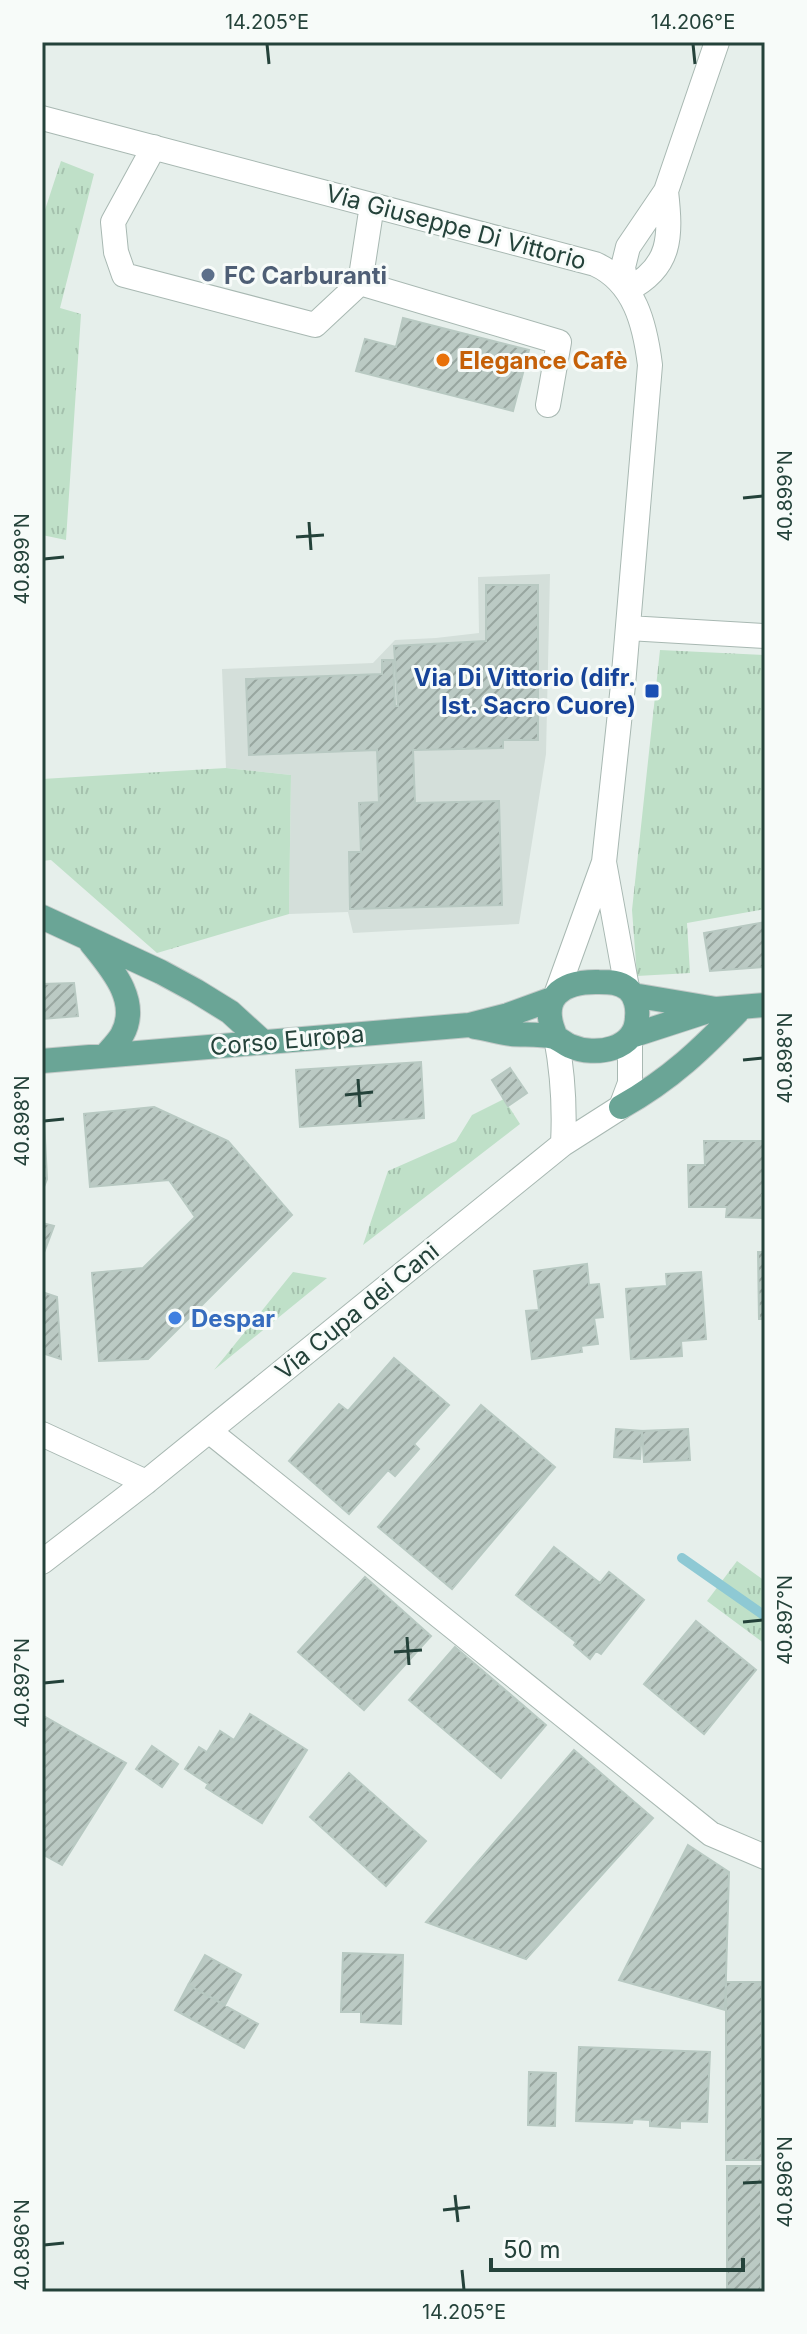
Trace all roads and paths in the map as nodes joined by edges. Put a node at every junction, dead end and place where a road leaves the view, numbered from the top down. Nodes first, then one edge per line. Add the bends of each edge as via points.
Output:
1 (717, 42) edge
2 (42, 118) edge
3 (154, 147) junction
4 (666, 191) junction
5 (372, 205) junction
6 (360, 283) junction
7 (627, 290) junction
8 (548, 405) dead end
9 (628, 628) junction
10 (765, 636) edge
11 (604, 862) junction
12 (42, 917) edge
13 (87, 939) junction
14 (630, 992) junction
15 (555, 996) junction
16 (754, 1006) edge
17 (716, 1009) junction
18 (469, 1025) junction
19 (556, 1037) junction
20 (632, 1038) junction
21 (263, 1042) junction
22 (106, 1055) junction
23 (42, 1061) edge
24 (621, 1107) junction
25 (563, 1144) junction
26 (209, 1431) junction
27 (42, 1434) edge
28 (146, 1482) junction
29 (42, 1562) edge
30 (765, 1857) edge

1 - 4 street
2 - 3 street, Via Giuseppe Di Vittorio
3 - 5 street, Via Giuseppe Di Vittorio
3 - 6 street via 113,222 124,275 315,325
4 - 7 street via 628,247 623,267
4 - 7 street via 667,243 659,264
5 - 6 street
5 - 7 street, Via Giuseppe Di Vittorio via 595,264 615,275
6 - 8 street via 559,342
7 - 9 street, Via Giuseppe Di Vittorio via 640,318 650,365
9 - 10 street
9 - 11 street, Via Giuseppe Di Vittorio
11 - 14 street, Via Giuseppe Di Vittorio
11 - 15 street, Via Giuseppe Di Vittorio
12 - 13 main road
13 - 21 main road via 196,991
13 - 22 main road via 118,975 128,1006 123,1033
14 - 15 main road via 614,982 592,981 569,985
14 - 17 main road
14 - 20 main road via 637,1007
15 - 18 main road
15 - 19 main road via 549,1010
16 - 17 main road
16 - 24 main road via 652,1090
17 - 20 main road
18 - 19 main road
18 - 21 main road, Corso Europa
19 - 20 main road via 572,1047 594,1050
19 - 25 street via 563,1072
20 - 24 street via 630,1083
21 - 22 main road, Corso Europa
22 - 23 main road, Corso Europa
24 - 25 street, Via Cupa dei Cani
25 - 26 street, Via Cupa dei Cani
26 - 28 street, Via Cupa dei Cani
26 - 30 street via 711,1834
27 - 28 street
28 - 29 street, Via Cupa dei Cani

